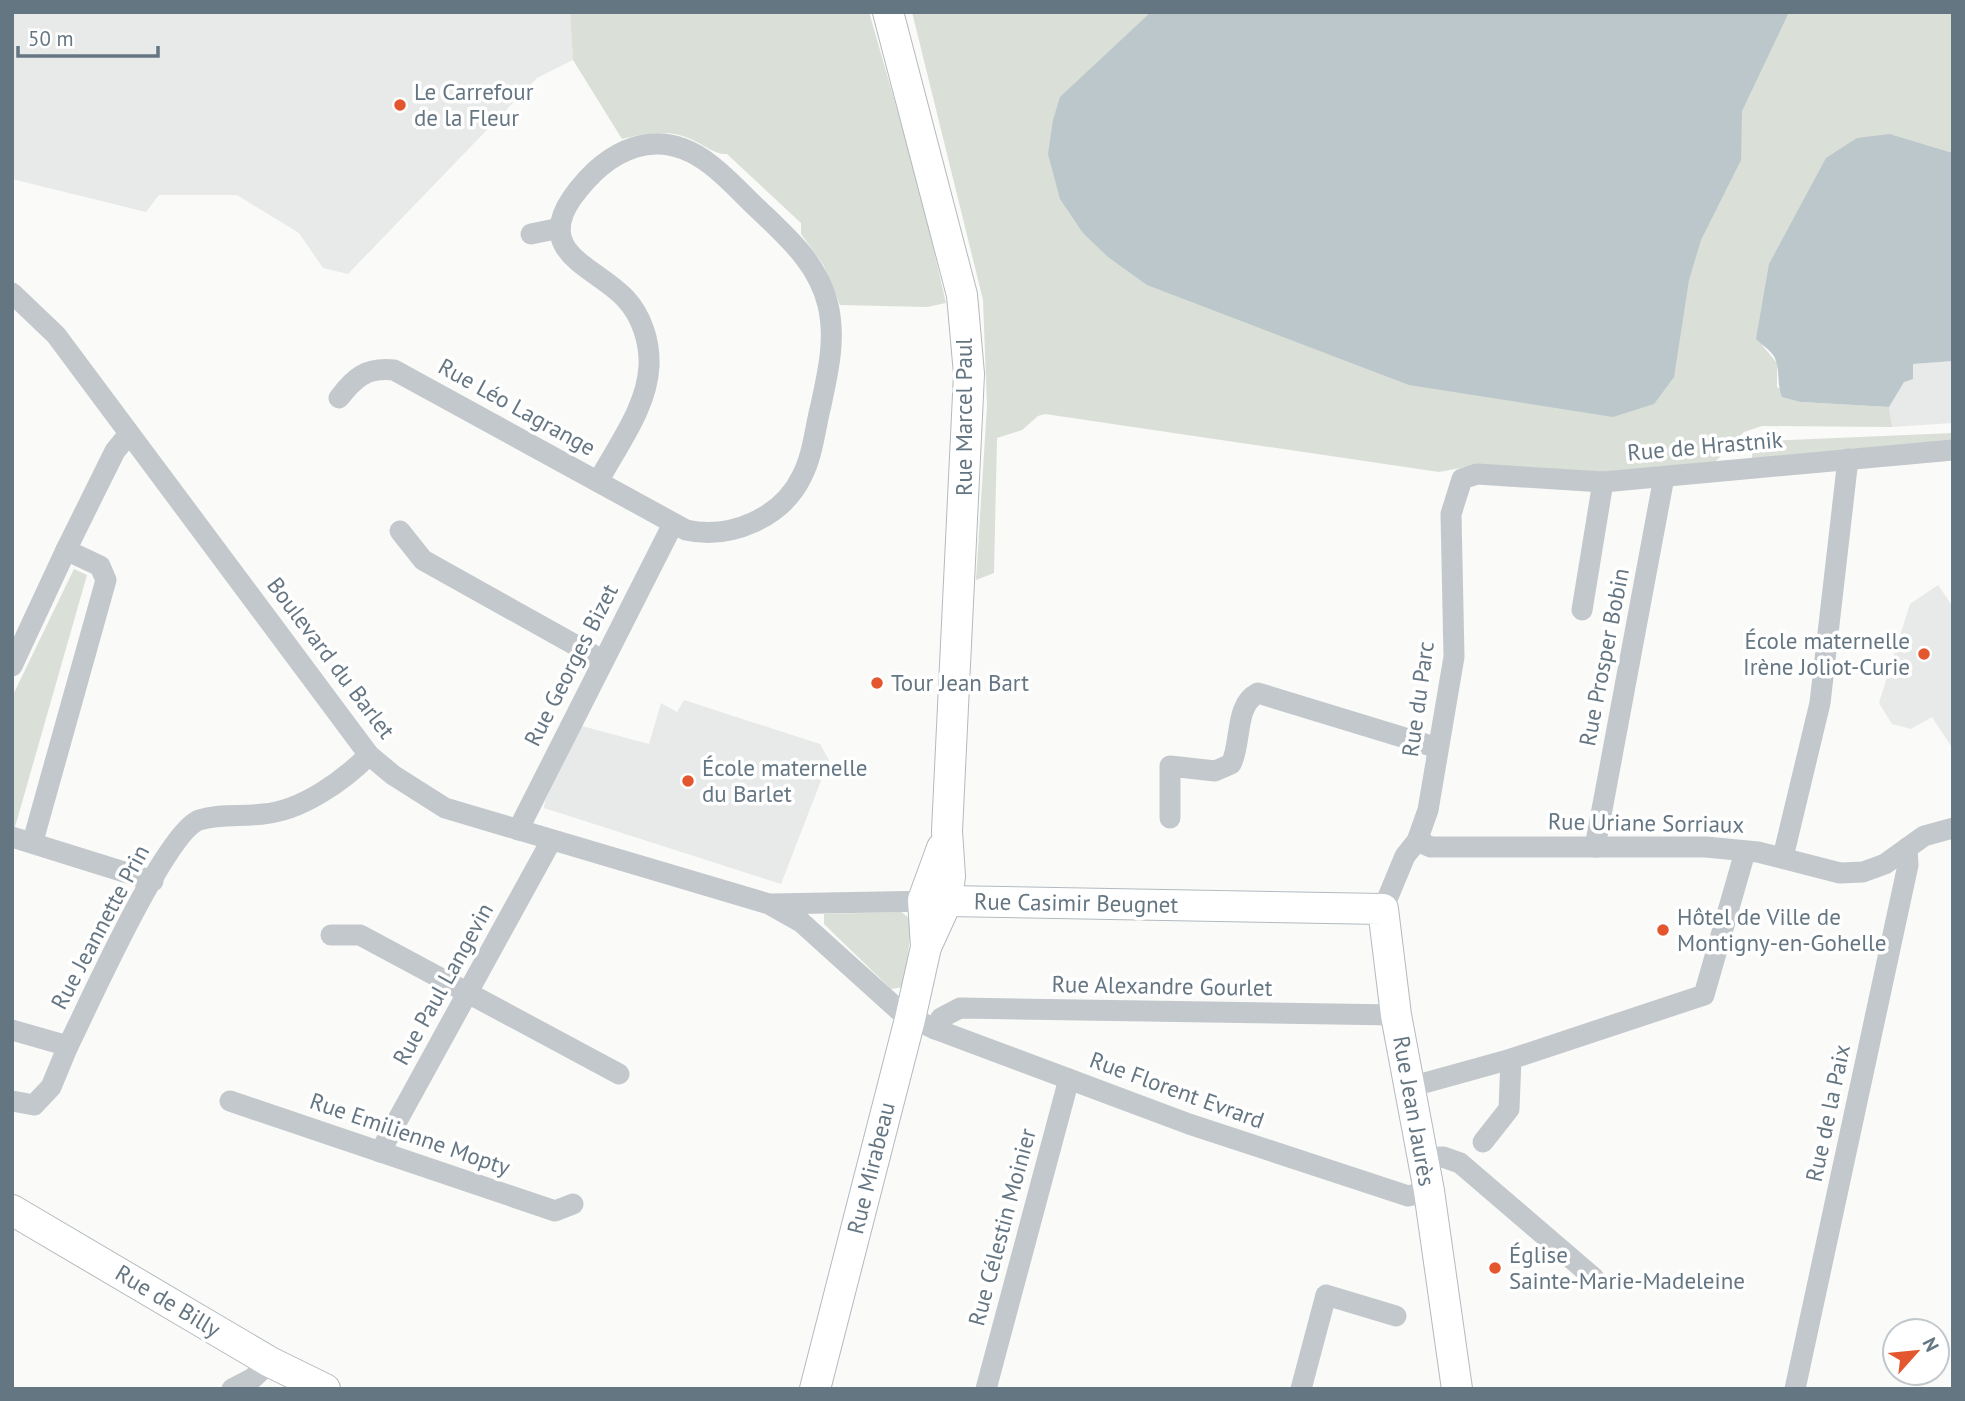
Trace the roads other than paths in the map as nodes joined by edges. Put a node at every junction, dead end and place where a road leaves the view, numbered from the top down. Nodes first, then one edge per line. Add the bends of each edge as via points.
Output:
1 (888, 12) edge
2 (560, 228) junction
3 (531, 234) dead end
4 (12, 293) edge
5 (339, 398) dead end
6 (129, 434) junction
7 (1953, 450) edge
8 (1849, 459) junction
9 (1664, 477) junction
10 (1462, 480) joint
11 (598, 482) junction
12 (1603, 482) junction
13 (673, 524) junction
14 (400, 531) dead end
15 (66, 550) junction
16 (1582, 610) dead end
17 (602, 660) junction
18 (12, 666) edge
19 (1438, 748) junction
20 (369, 755) junction
21 (1170, 818) dead end
22 (1953, 828) edge
23 (518, 830) junction
24 (12, 837) edge
25 (33, 841) junction
26 (551, 841) junction
27 (1417, 841) junction
28 (1595, 847) junction
29 (1907, 848) junction
30 (1745, 852) junction
31 (1783, 857) junction
32 (153, 881) junction
33 (935, 901) junction
34 (769, 904) joint
35 (1383, 909) junction
36 (803, 913) junction
37 (331, 935) dead end
38 (468, 992) junction
39 (1396, 1016) junction
40 (922, 1024) junction
41 (12, 1030) edge
42 (68, 1046) junction
43 (1511, 1059) junction
44 (619, 1074) dead end
45 (1069, 1079) junction
46 (1410, 1087) junction
47 (12, 1101) edge
48 (230, 1101) dead end
49 (1483, 1142) dead end
50 (380, 1152) junction
51 (1423, 1158) junction
52 (1429, 1191) junction
53 (573, 1204) dead end
54 (12, 1210) edge
55 (1594, 1278) dead end
56 (1396, 1316) dead end
57 (270, 1362) junction
58 (232, 1389) edge
59 (325, 1389) edge
60 (815, 1389) edge
61 (986, 1389) edge
62 (1301, 1389) edge
63 (1457, 1389) edge
64 (1795, 1389) edge

1 - 33 street, Rue Marcel Paul via 962,295 969,374 947,831
2 - 3 street
2 - 11 street via 575,261 626,300 641,323 648,349 640,406
2 - 13 street, Rue Léo Lagrange via 571,199 604,162 630,148 664,144 712,165 803,253 822,287 832,347 808,461 796,488 771,512 741,528 703,534
4 - 6 street, Boulevard du Barlet via 56,335
5 - 11 street, Rue Léo Lagrange via 366,371 394,370
6 - 15 street via 115,451
6 - 20 street, Boulevard du Barlet
7 - 8 street, Rue de Hrastnik
8 - 9 street, Rue de Hrastnik
8 - 31 street via 1820,703
9 - 12 street, Rue de Hrastnik
9 - 28 street, Rue Prosper Bobin
10 - 12 street, Rue de Hrastnik via 1477,474
10 - 19 street, Rue du Parc via 1451,513 1454,657
11 - 13 street, Rue Léo Lagrange
12 - 16 street
13 - 17 street, Rue Georges Bizet
14 - 17 street via 423,560
15 - 18 street
15 - 25 street via 100,566 106,580
17 - 23 street, Rue Georges Bizet
19 - 21 street via 1258,693 1244,708 1231,764 1215,771 1170,766
19 - 27 street, Rue du Parc via 1428,810
20 - 23 street, Boulevard du Barlet via 445,808
20 - 32 street, Rue Jeannette Prin via 304,802 265,814 228,814 197,821 173,846
22 - 29 street, Rue Uriane Sorriaux via 1924,836
23 - 26 street, Boulevard du Barlet
24 - 25 street
25 - 32 street
26 - 34 street, Boulevard du Barlet
26 - 38 street, Rue Paul Langevin
27 - 28 street, Rue Uriane Sorriaux via 1431,847
27 - 35 street, Rue Jean Jaurès via 1405,856
28 - 30 street, Rue Uriane Sorriaux
29 - 31 street, Rue Uriane Sorriaux via 1885,864 1863,872 1840,873
29 - 64 street, Rue de la Paix via 1908,865
30 - 31 street, Rue Uriane Sorriaux
30 - 43 street via 1704,995
32 - 42 street, Rue Jeannette Prin
33 - 35 street, Rue Casimir Beugnet
33 - 36 street, Rue Casimir Beugnet
33 - 40 street, Rue Mirabeau via 926,947
34 - 36 street, Rue Casimir Beugnet
35 - 39 street, Rue Jean Jaurès
36 - 40 street
37 - 38 street via 360,935
38 - 44 street
38 - 50 street, Rue Paul Langevin
39 - 40 street, Rue Alexandre Gourlet via 960,1009
39 - 46 street, Rue Jean Jaurès
40 - 45 street, Rue Florent Evrard
40 - 60 street, Rue Mirabeau
41 - 42 street
42 - 47 street, Rue Jeannette Prin via 51,1087 34,1105
43 - 46 street
43 - 49 street via 1508,1109
45 - 52 street, Rue Florent Evrard via 1189,1125 1408,1196
45 - 61 street, Rue Célestin Moinier
46 - 51 street, Rue Jean Jaurès
48 - 50 street, Rue Emilienne Mopty
50 - 53 street, Rue Emilienne Mopty via 555,1211
51 - 52 street, Rue Jean Jaurès
51 - 55 street via 1443,1157 1460,1163
52 - 63 street, Rue Jean Jaurès
54 - 57 street, Rue de Billy
56 - 62 street via 1326,1295
57 - 58 street
57 - 59 street, Rue de Billy

